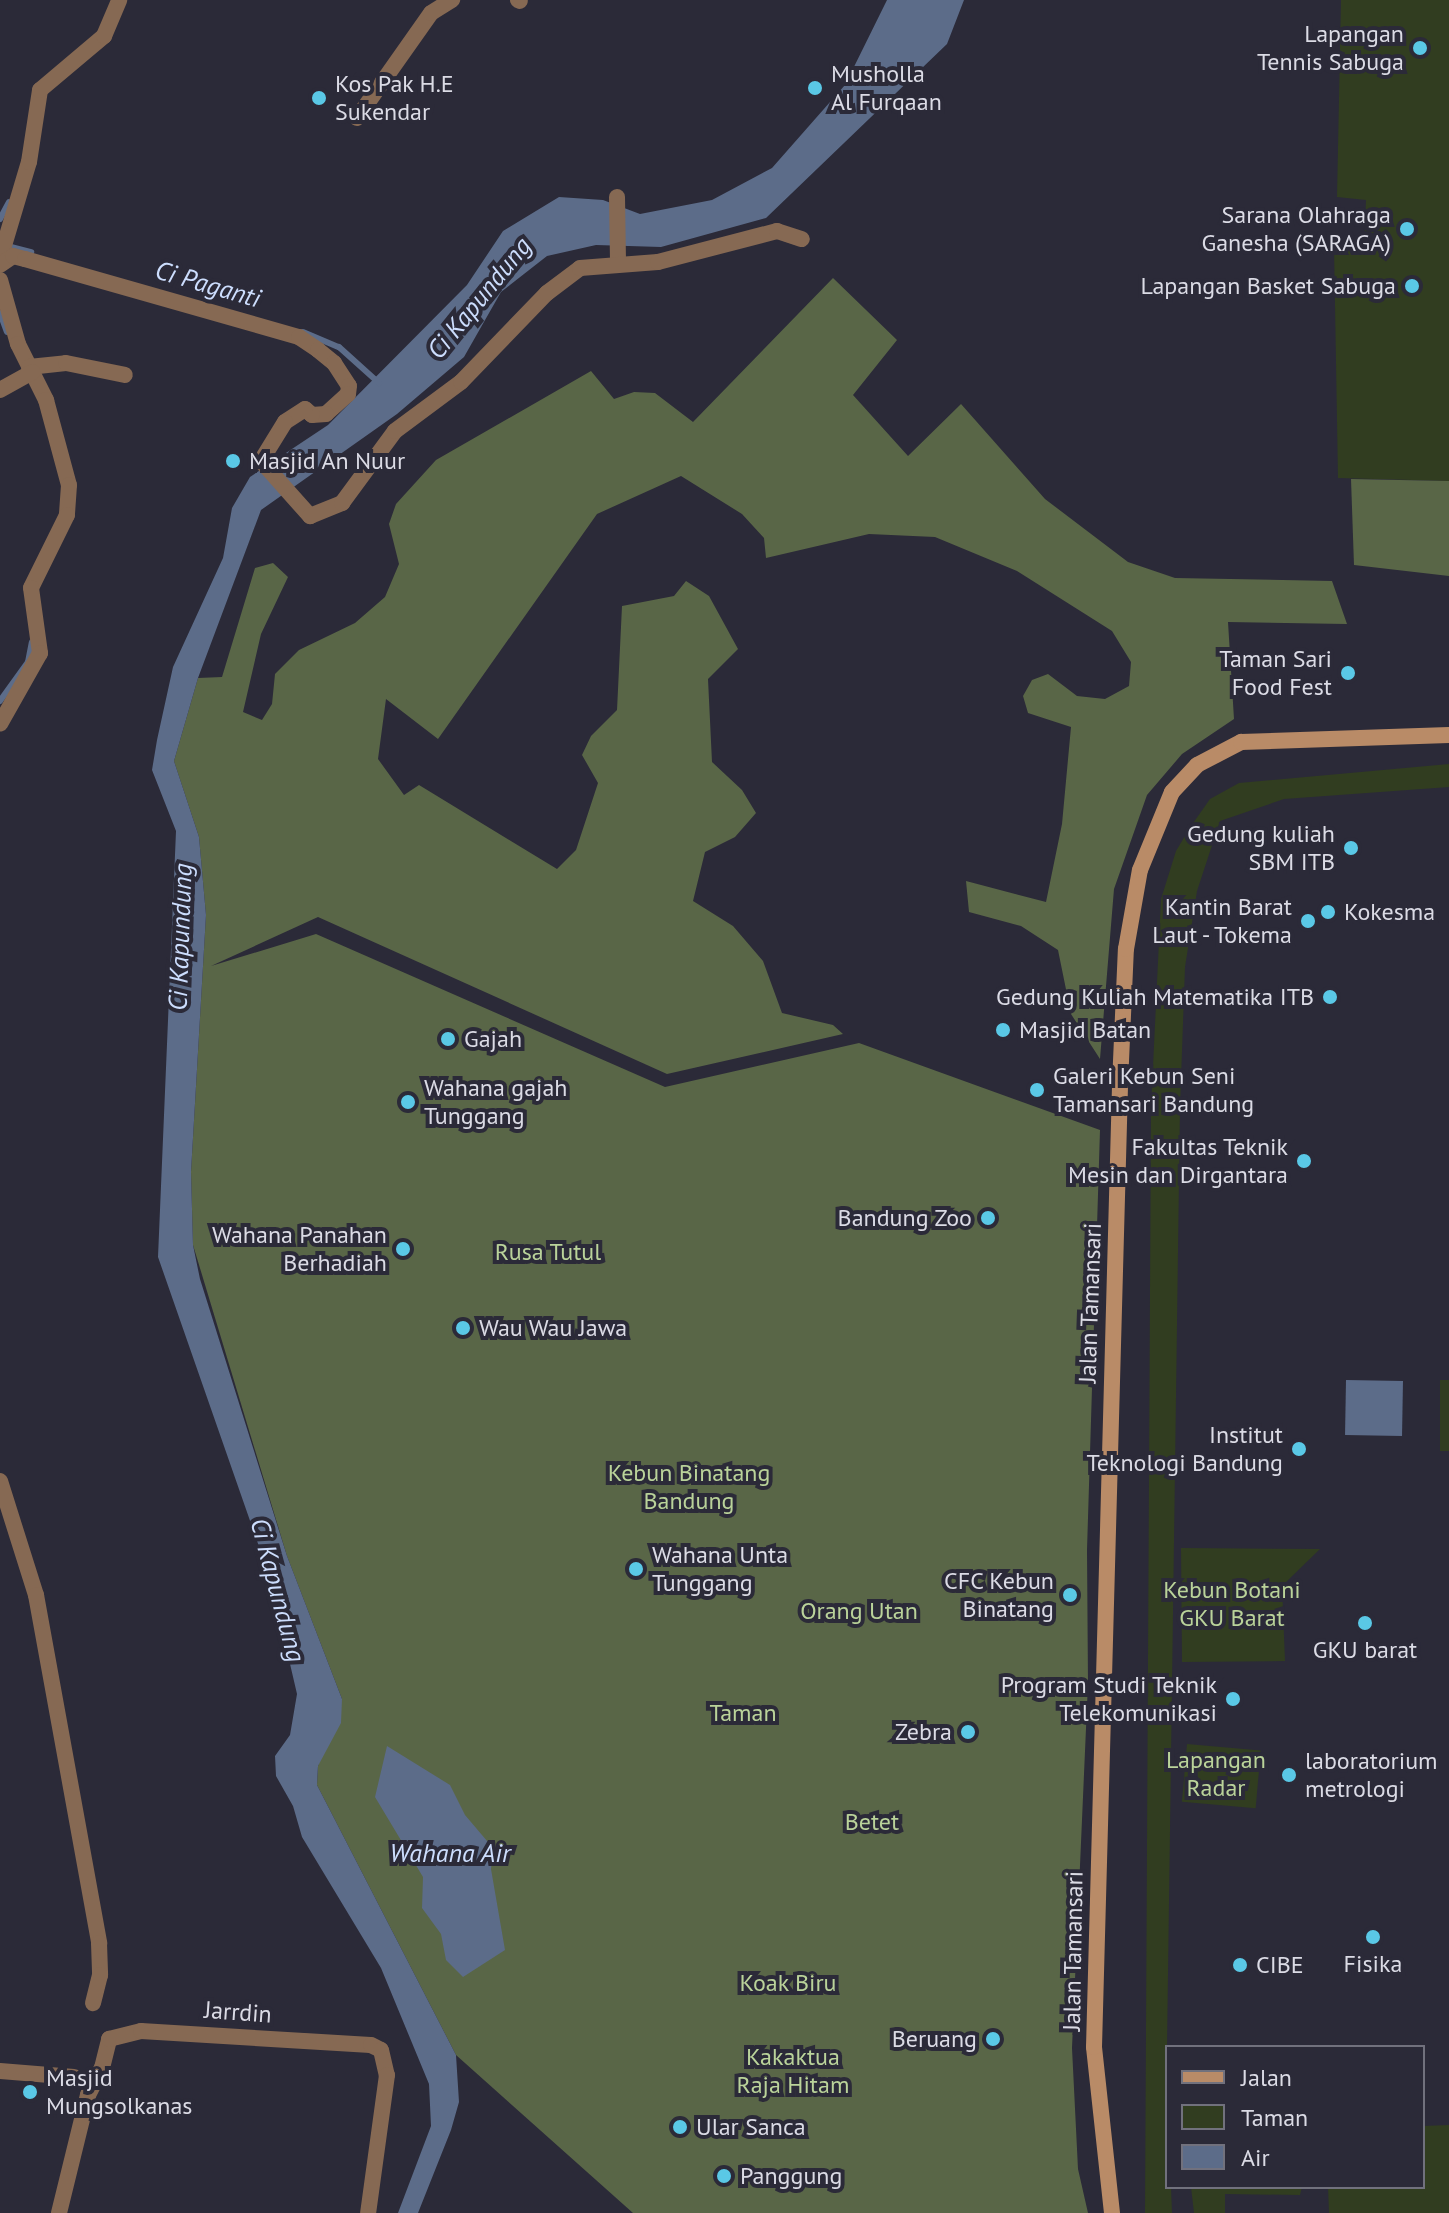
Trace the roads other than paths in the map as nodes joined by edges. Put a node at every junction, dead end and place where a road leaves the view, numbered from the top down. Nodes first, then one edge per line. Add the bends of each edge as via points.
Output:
1 (119, 0) edge
2 (452, 0) edge
3 (357, 118) dead end
4 (617, 200) dead end
5 (802, 239) dead end
6 (2, 253) edge
7 (618, 256) junction
8 (0, 280) edge
9 (28, 372) junction
10 (125, 375) dead end
11 (0, 390) edge
12 (0, 724) edge
13 (1449, 735) edge
14 (0, 1481) edge
15 (93, 2003) dead end
16 (0, 2071) edge
17 (74, 2077) dead end
18 (59, 2213) edge
19 (368, 2213) edge
20 (1112, 2213) edge

1 - 6 street via 104,36 40,90 29,162
2 - 3 street via 431,13
4 - 7 street
5 - 7 street via 777,231 658,262
6 - 7 street via 300,332 334,363 349,386 348,394 326,414 312,415 305,409 267,443 262,464 310,516 342,503 395,431 489,357 547,293 580,268
8 - 9 street
9 - 10 street via 66,363
9 - 11 street
9 - 12 street via 61,444 69,485 67,515 31,588 40,653
13 - 20 main road, Jalan Tamansari via 1241,742 1197,765 1172,792 1140,870 1126,949 1120,1084 1095,2031 1103,2167
14 - 15 street via 36,1595 95,1917 100,1975
16 - 17 street
18 - 19 street, Jarrdin via 88,2095 109,2039 119,2032 150,2031 371,2045 381,2050 387,2075

